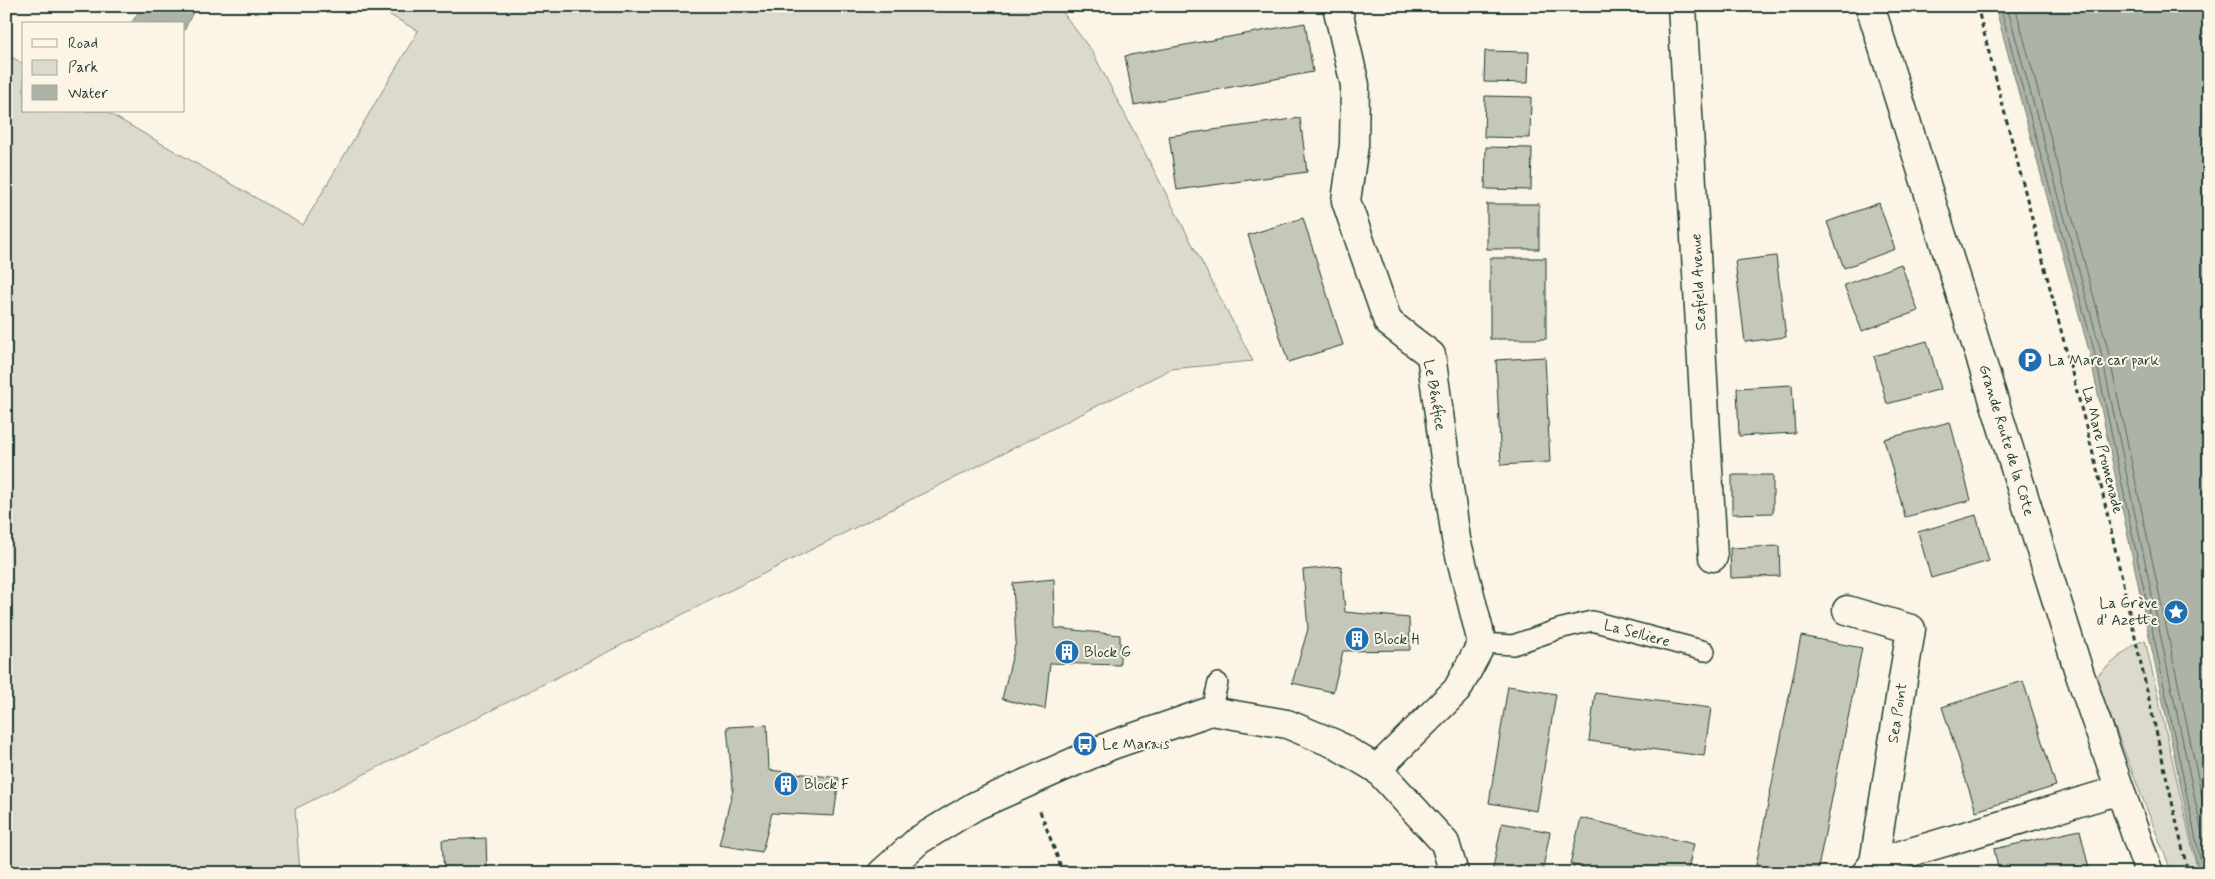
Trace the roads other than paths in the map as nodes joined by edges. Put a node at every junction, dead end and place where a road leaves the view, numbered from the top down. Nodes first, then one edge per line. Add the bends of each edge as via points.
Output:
1 (1336, 6) edge
2 (1682, 6) edge
3 (1870, 6) edge
4 (1713, 557) dead end
5 (1847, 610) dead end
6 (1482, 643) junction
7 (1705, 651) dead end
8 (1218, 683) dead end
9 (1211, 711) junction
10 (1377, 769) junction
11 (2120, 790) junction
12 (1870, 868) edge
13 (882, 873) edge
14 (1454, 873) edge
15 (2149, 873) edge

1 - 6 street, Le Bénéfice via 1355,86 1354,145 1346,201 1388,322 1431,355 1456,539
2 - 4 street, Seafield Avenue
3 - 11 street, Grande Route de la Côte via 2080,675
5 - 12 street, Sea Point via 1911,630
6 - 7 lane, La Selliere via 1513,644 1592,621
6 - 10 street via 1458,690
8 - 9 lane
9 - 10 street via 1287,724 1335,744
9 - 13 street via 1112,745 975,806 919,840
10 - 14 street via 1445,843
11 - 12 street, Sea Point
11 - 15 street, Grande Route de la Côte

